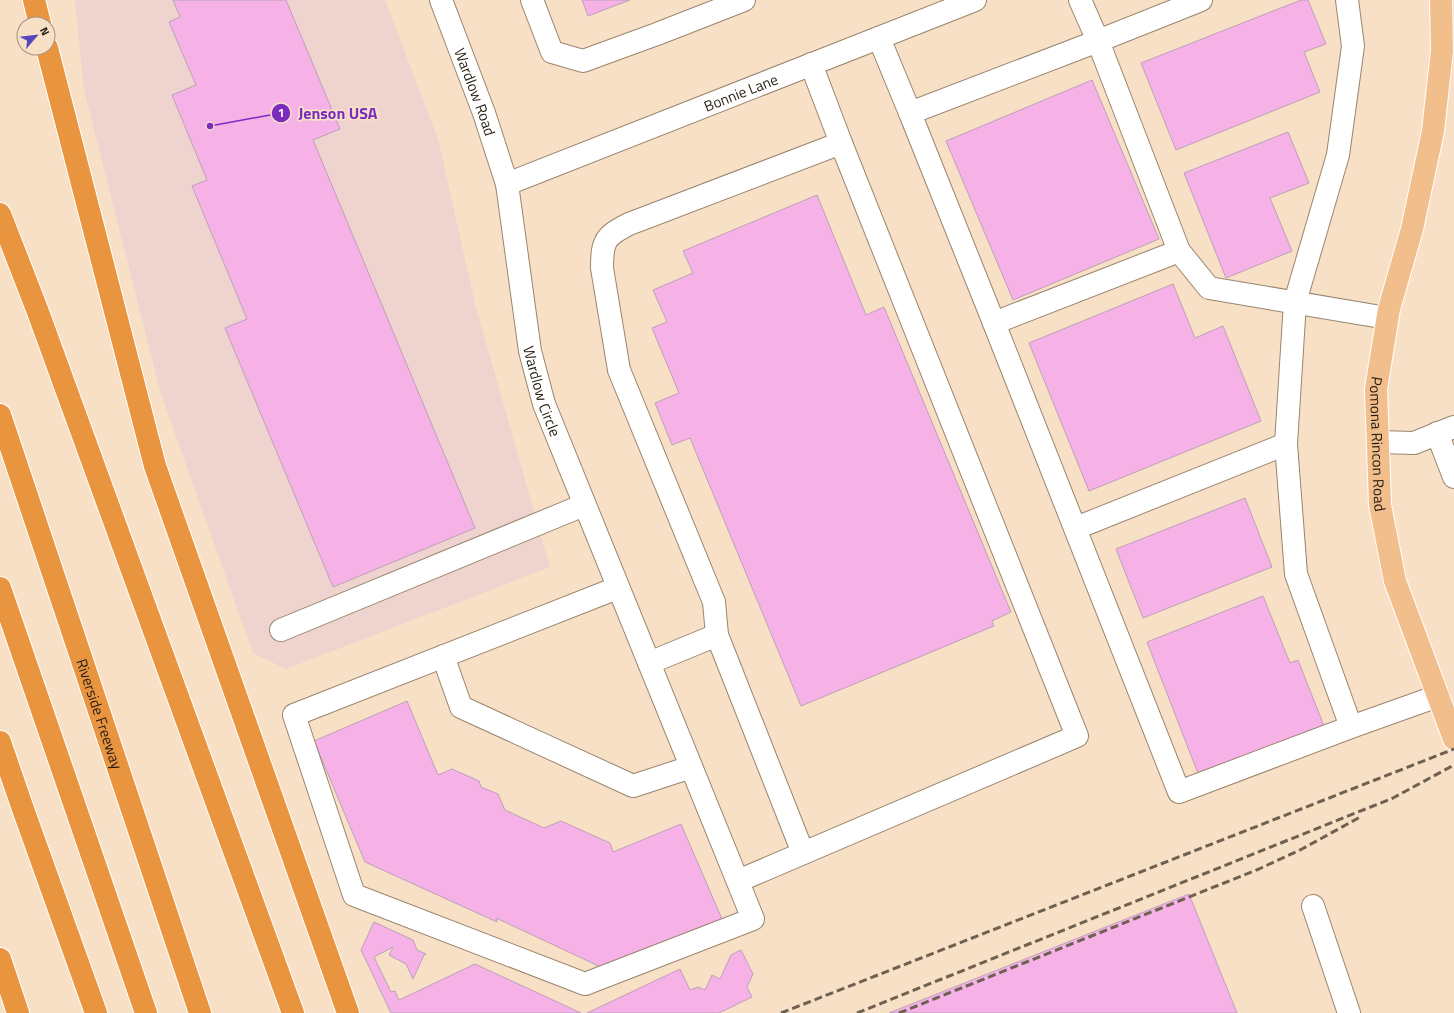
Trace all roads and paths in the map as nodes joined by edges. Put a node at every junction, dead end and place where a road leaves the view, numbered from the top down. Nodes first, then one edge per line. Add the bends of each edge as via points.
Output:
1 (34, 0) edge
2 (441, 0) edge
3 (532, 0) edge
4 (744, 0) edge
5 (975, 0) edge
6 (1080, 0) edge
7 (1201, 0) edge
8 (1348, 0) edge
9 (1440, 0) edge
10 (38, 16) edge
11 (879, 38) junction
12 (1098, 41) junction
13 (49, 56) edge
14 (811, 64) junction
15 (910, 113) junction
16 (841, 143) junction
17 (507, 184) junction
18 (0, 214) edge
19 (1179, 252) junction
20 (1295, 302) junction
21 (1387, 318) junction
22 (994, 323) junction
23 (0, 415) edge
24 (1445, 430) edge
25 (1378, 442) junction
26 (1286, 444) junction
27 (1454, 477) edge
28 (584, 505) junction
29 (1076, 528) junction
30 (0, 588) edge
31 (617, 588) junction
32 (281, 630) dead end
33 (717, 635) junction
34 (443, 656) junction
35 (649, 663) junction
36 (1446, 707) edge
37 (1351, 727) junction
38 (1454, 739) edge
39 (0, 742) edge
40 (691, 767) junction
41 (802, 853) junction
42 (738, 881) junction
43 (1313, 906) dead end
44 (0, 959) edge
45 (18, 1013) edge
46 (96, 1013) edge
47 (146, 1013) edge
48 (200, 1013) edge
49 (293, 1013) edge
50 (348, 1013) edge
51 (1350, 1013) edge

1 - 10 highway
2 - 17 street, Wardlow Road via 484,113
3 - 4 street via 552,52 582,61
5 - 11 street, Bonnie Lane
6 - 12 street
7 - 12 street
8 - 20 street via 1353,46 1338,155
9 - 21 main road, Pomona Rincon Road via 1442,51 1432,131 1412,229
11 - 14 street, Bonnie Lane
11 - 15 street
12 - 15 street
12 - 19 street
13 - 50 highway via 155,466
14 - 16 street
14 - 17 street, Bonnie Lane
15 - 22 street
16 - 33 street via 629,224 608,237 602,253 602,268 619,370 714,602
16 - 41 street via 1077,736
17 - 28 street, Wardlow Circle via 530,351 544,404
18 - 49 highway
19 - 20 street via 1209,288
19 - 22 street
20 - 21 street
20 - 26 street
21 - 25 main road, Pomona Rincon Road via 1376,389
22 - 29 street
23 - 48 highway, Riverside Freeway
24 - 25 street via 1414,443
24 - 27 street
25 - 36 main road, Pomona Rincon Road via 1380,505 1395,581
26 - 29 street
26 - 37 street via 1296,574
28 - 31 street, Wardlow Circle
28 - 32 street
29 - 37 street via 1179,792
30 - 47 highway
31 - 34 street
31 - 35 street, Wardlow Circle
33 - 35 street
33 - 41 street
34 - 40 street via 461,707 633,786
34 - 42 street, Wardlow Circle via 294,715 354,895 585,984 753,919
35 - 40 street, Wardlow Circle
36 - 37 street
36 - 38 main road, Pomona Rincon Road
39 - 46 highway
40 - 42 street, Wardlow Circle
41 - 42 street
43 - 51 street
44 - 45 highway

